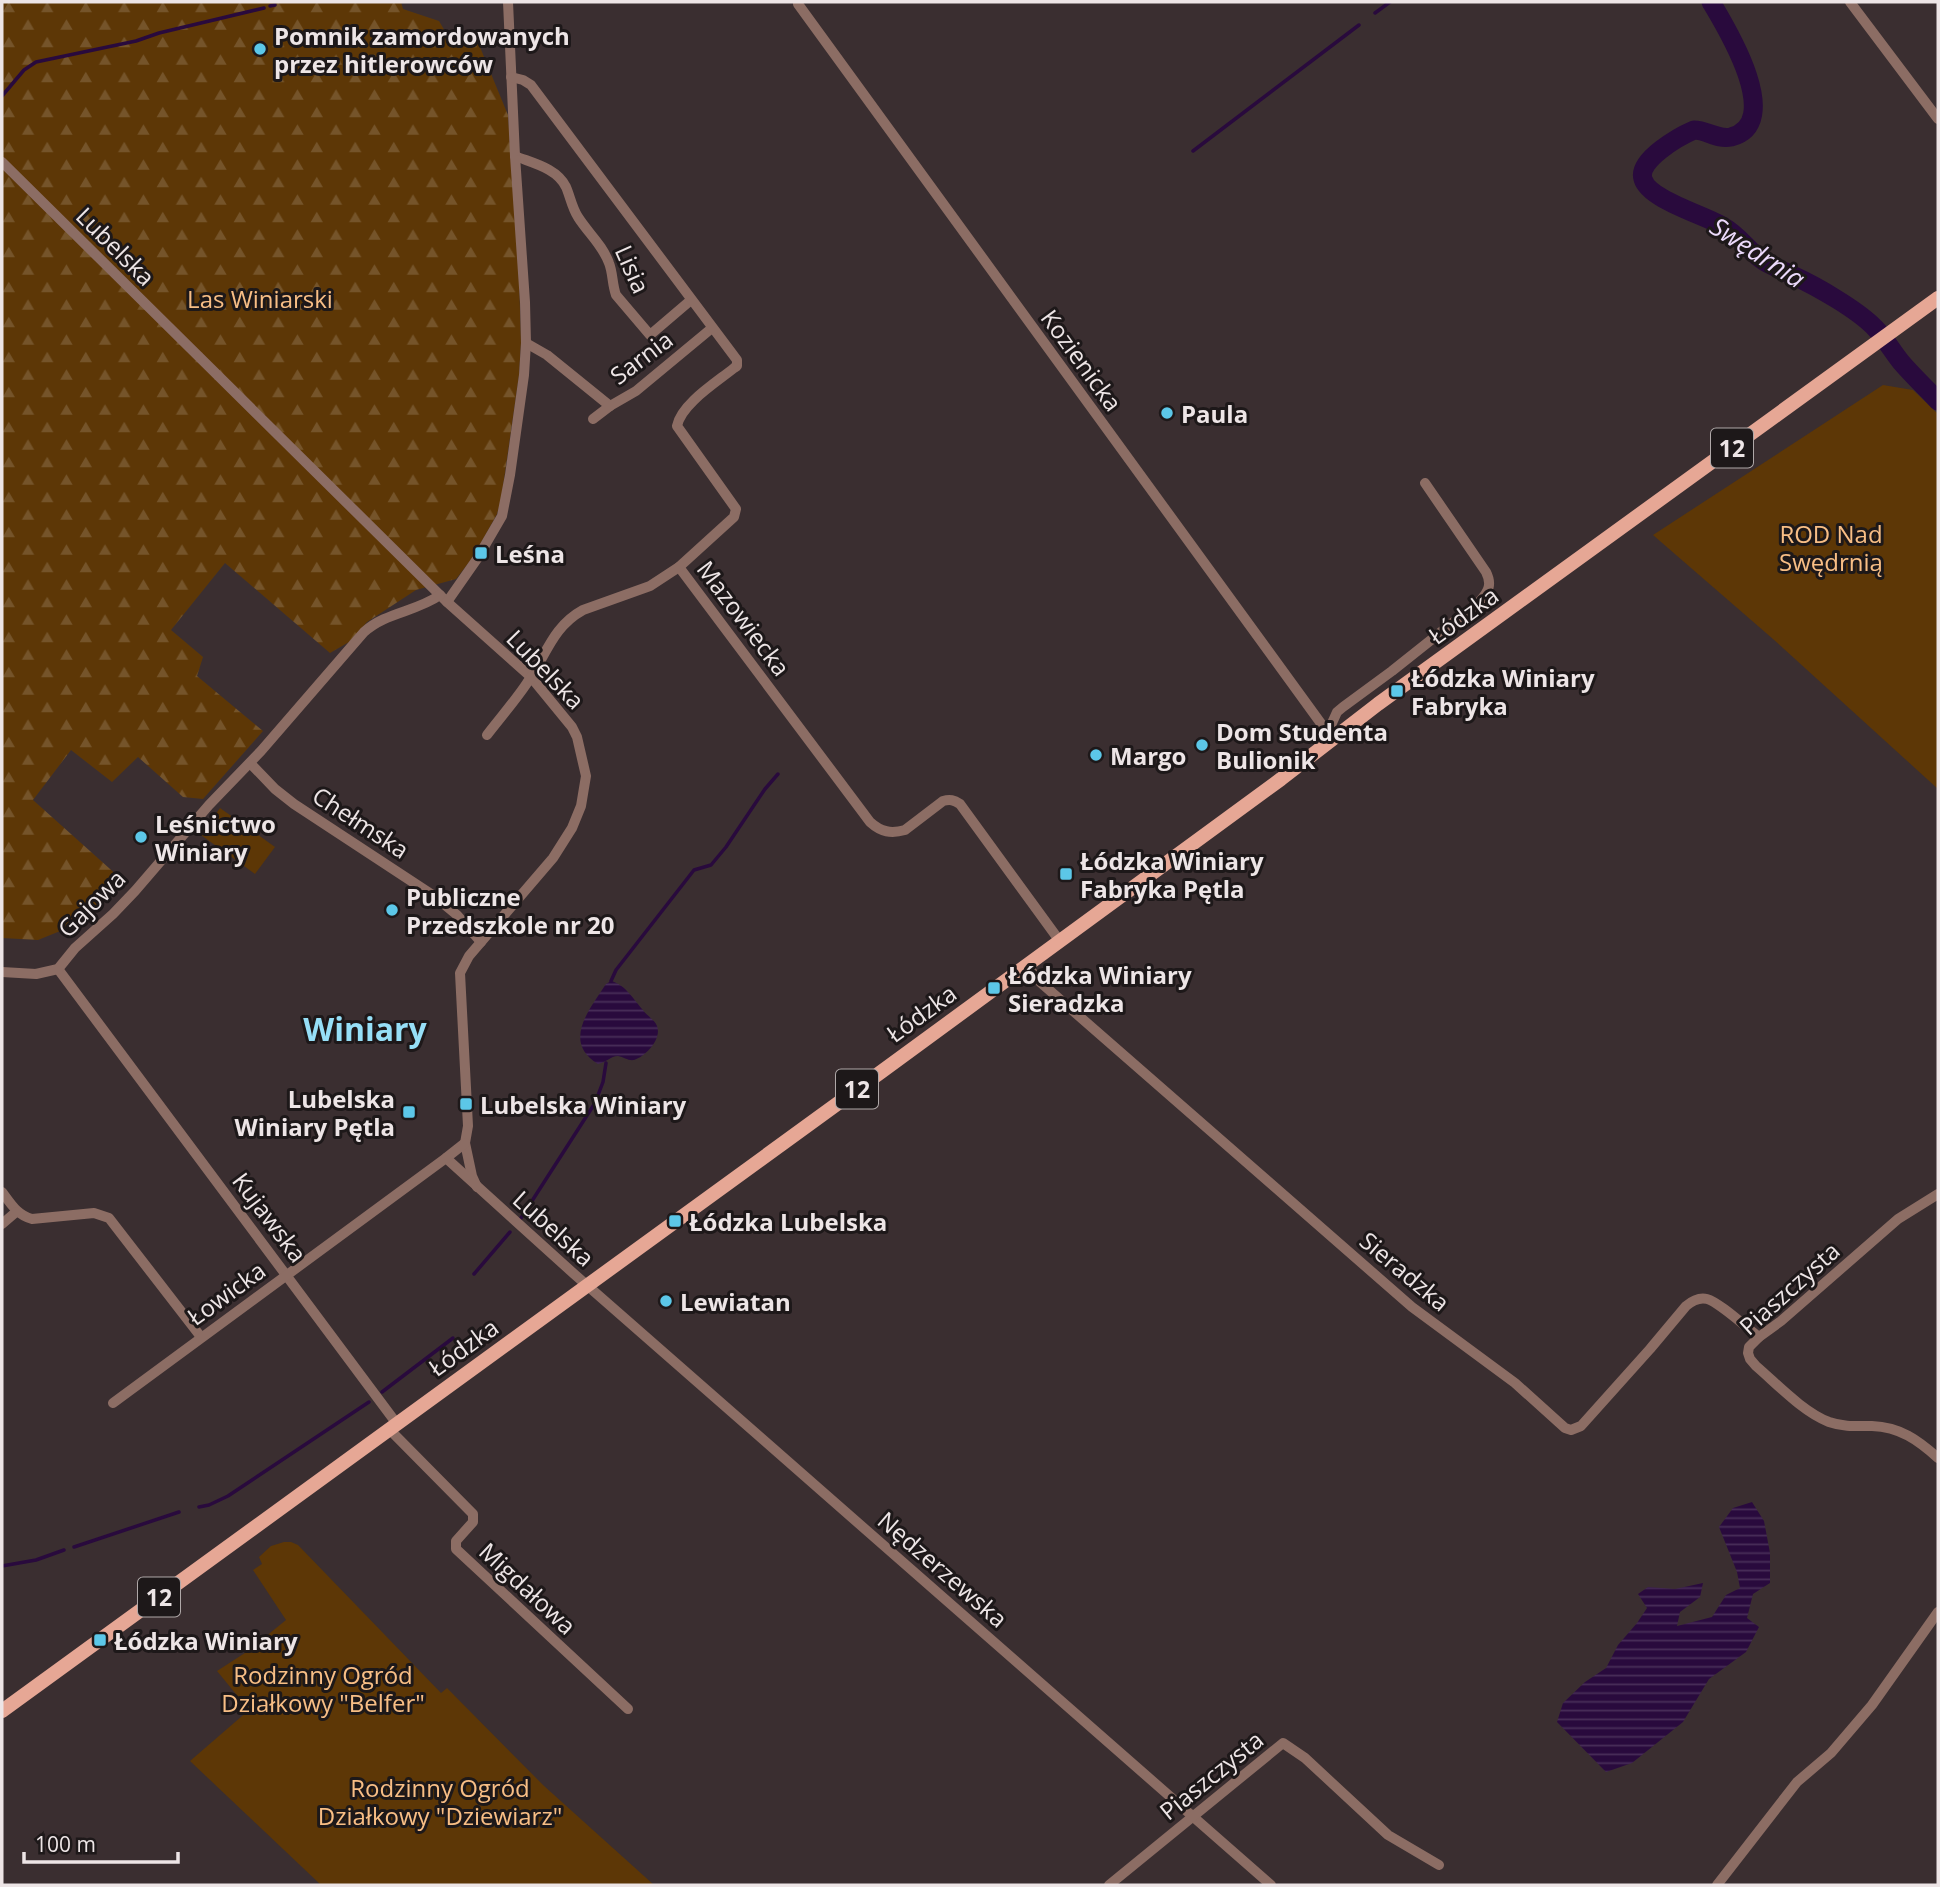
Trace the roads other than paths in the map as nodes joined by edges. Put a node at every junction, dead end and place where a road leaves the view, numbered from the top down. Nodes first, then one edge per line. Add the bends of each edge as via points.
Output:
1 (508, 2) edge
2 (1850, 2) edge
3 (798, 4) dead end
4 (511, 77) junction
5 (1938, 119) edge
6 (515, 156) junction
7 (2, 162) edge
8 (1938, 298) edge
9 (691, 300) junction
10 (712, 328) junction
11 (526, 343) junction
12 (610, 405) junction
13 (593, 419) dead end
14 (1425, 483) dead end
15 (679, 566) junction
16 (444, 599) junction
17 (531, 677) junction
18 (486, 735) dead end
19 (1330, 736) junction
20 (250, 763) junction
21 (1059, 940) junction
22 (481, 942) junction
23 (1026, 964) junction
24 (58, 969) junction
25 (2, 972) edge
26 (465, 1143) junction
27 (446, 1158) junction
28 (477, 1187) junction
29 (2, 1192) edge
30 (1938, 1194) edge
31 (16, 1212) junction
32 (2, 1224) edge
33 (286, 1275) junction
34 (587, 1285) junction
35 (201, 1337) junction
36 (1759, 1338) junction
37 (113, 1403) dead end
38 (393, 1427) junction
39 (1938, 1458) edge
40 (1938, 1612) edge
41 (628, 1710) dead end
42 (2, 1711) edge
43 (1193, 1818) junction
44 (1440, 1865) dead end
45 (1109, 1885) edge
46 (1270, 1885) edge
47 (1717, 1885) edge

1 - 4 street
2 - 5 street
3 - 19 street, Kozienicka
4 - 6 street
4 - 9 street, Mazowiecka via 531,85
6 - 9 street, Lisia via 561,179 576,215 605,253 616,295 650,335
6 - 11 street
7 - 16 street, Lubelska
8 - 19 main road, Łódzka / 12
9 - 10 street, Mazowiecka
10 - 12 street, Sarnia via 636,391
10 - 15 street, Mazowiecka via 737,366 691,404 677,426 735,505 736,513
11 - 12 street
11 - 16 street via 504,509 481,553
12 - 13 street, Sarnia
14 - 19 street via 1486,572 1489,589 1480,601 1337,712
15 - 17 street via 640,591 575,614 552,639
15 - 21 street, Mazowiecka via 875,827 898,832 943,801 960,804
16 - 17 street, Lubelska
16 - 20 street via 370,626
17 - 18 street
17 - 22 street, Lubelska via 575,732 585,769 583,798 562,846
19 - 21 main road, Łódzka / 12
20 - 22 street, Chełmska via 295,804 446,905
20 - 24 street, Gajowa
21 - 23 main road, Łódzka / 12
22 - 26 street, Lubelska via 460,973
23 - 34 main road, Łódzka / 12
23 - 36 street, Sieradzka via 1040,982 1412,1307 1515,1383 1565,1428 1581,1426 1692,1301 1712,1300
24 - 25 street, Gajowa via 36,974
24 - 33 street, Kujawska
26 - 27 street, Łowicka
26 - 28 street, Lubelska
27 - 28 street
27 - 33 street, Łowicka
28 - 34 street, Lubelska
29 - 31 street
30 - 36 street, Piaszczysta via 1891,1224
31 - 32 street
31 - 35 street via 32,1219 94,1213 109,1218
33 - 35 street, Łowicka
33 - 38 street, Kujawska
34 - 38 main road, Łódzka / 12
34 - 43 street, Nędzerzewska
35 - 37 street, Łowicka
36 - 39 street, Piaszczysta via 1749,1347 1750,1359 1814,1414 1843,1425 1898,1430
38 - 41 street, Migdałowa via 473,1514 456,1549
38 - 42 main road, Łódzka / 12
40 - 47 street via 1867,1711 1797,1782
43 - 44 street, Piaszczysta via 1283,1743 1388,1835
43 - 45 street, Piaszczysta
43 - 46 street, Nędzerzewska

